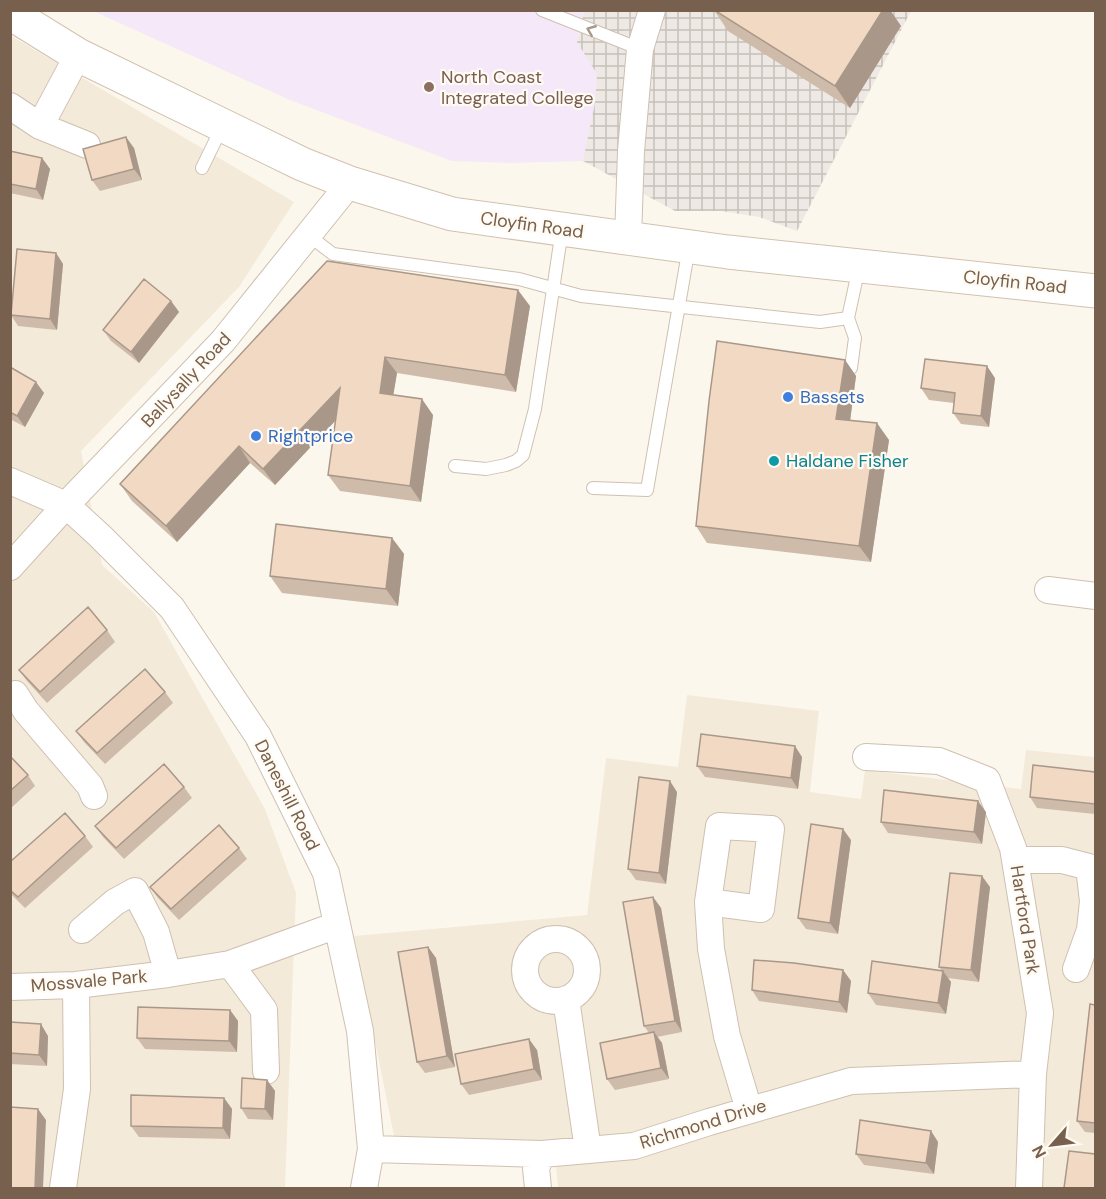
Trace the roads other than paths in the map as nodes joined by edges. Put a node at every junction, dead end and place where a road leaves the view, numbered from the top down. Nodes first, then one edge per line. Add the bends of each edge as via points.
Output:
1 (542, 10) edge
2 (652, 10) edge
3 (10, 13) edge
4 (640, 50) junction
5 (78, 55) junction
6 (10, 106) edge
7 (40, 126) junction
8 (223, 126) junction
9 (87, 145) edge
10 (202, 168) dead end
11 (351, 183) junction
12 (562, 229) junction
13 (308, 236) junction
14 (628, 238) junction
15 (689, 247) junction
16 (859, 266) junction
17 (553, 287) junction
18 (1095, 291) edge
19 (680, 306) junction
20 (848, 318) junction
21 (851, 368) dead end
22 (455, 466) dead end
23 (10, 481) edge
24 (593, 488) dead end
25 (66, 505) junction
26 (10, 567) edge
27 (1048, 590) dead end
28 (1095, 596) edge
29 (10, 698) edge
30 (866, 757) dead end
31 (94, 796) dead end
32 (1015, 860) junction
33 (708, 902) dead end
34 (337, 925) junction
35 (82, 930) dead end
36 (230, 964) junction
37 (1076, 969) dead end
38 (168, 974) junction
39 (76, 985) junction
40 (10, 987) edge
41 (566, 999) dead end
42 (266, 1071) dead end
43 (1033, 1074) junction
44 (749, 1110) junction
45 (371, 1149) junction
46 (588, 1150) junction
47 (542, 1154) junction
48 (63, 1188) edge
49 (364, 1188) edge
50 (538, 1188) edge
51 (1029, 1188) edge

4 -> 1 lane
2 - 4 street
3 - 5 main road, Cloyfin Road
4 - 14 street
5 - 7 street
5 - 8 main road, Cloyfin Road
6 - 7 street
7 - 9 street
8 - 10 lane
8 - 11 main road, Cloyfin Road
11 - 12 main road, Cloyfin Road via 452,214
11 - 13 street, Ballysally Road
12 - 14 main road, Cloyfin Road
12 - 17 lane
13 - 17 lane via 333,254
13 - 25 street, Ballysally Road via 223,341
14 - 15 main road, Cloyfin Road
15 - 16 main road, Cloyfin Road
15 - 19 lane
16 - 18 main road, Cloyfin Road
16 - 20 lane
17 - 19 lane via 581,296
17 - 22 lane via 536,409 523,455 506,465 486,469
19 - 20 lane via 820,321
19 - 24 lane via 647,490
20 - 21 lane via 855,338
23 - 25 street, Daneshill Road
25 - 26 street, Ballysally Road
25 - 34 street, Daneshill Road via 172,608 258,736 326,873
27 - 28 street
29 - 31 street via 15,694
30 - 32 street, Hartford Park via 939,761 987,780
32 - 37 street via 1062,860 1089,867 1093,901 1090,930
32 - 43 street, Hartford Park via 1040,1013
33 - 44 street via 711,949 727,1036
34 - 36 street, Mossvale Park
34 - 45 street, Daneshill Road via 360,1031
35 - 38 street, Mossvale Park via 135,891 156,932
36 - 38 street, Mossvale Park
36 - 42 street via 264,1010
38 - 39 street, Mossvale Park
39 - 40 street, Mossvale Park
39 - 48 street via 77,1089
41 - 46 street
43 - 44 street, Richmond Drive via 851,1081
43 - 51 street, Hartford Park
44 - 46 street, Richmond Drive via 634,1146
45 - 47 street, Richmond Drive
45 - 49 street, Daneshill Road
46 - 47 street, Richmond Drive
47 - 50 street via 536,1168

